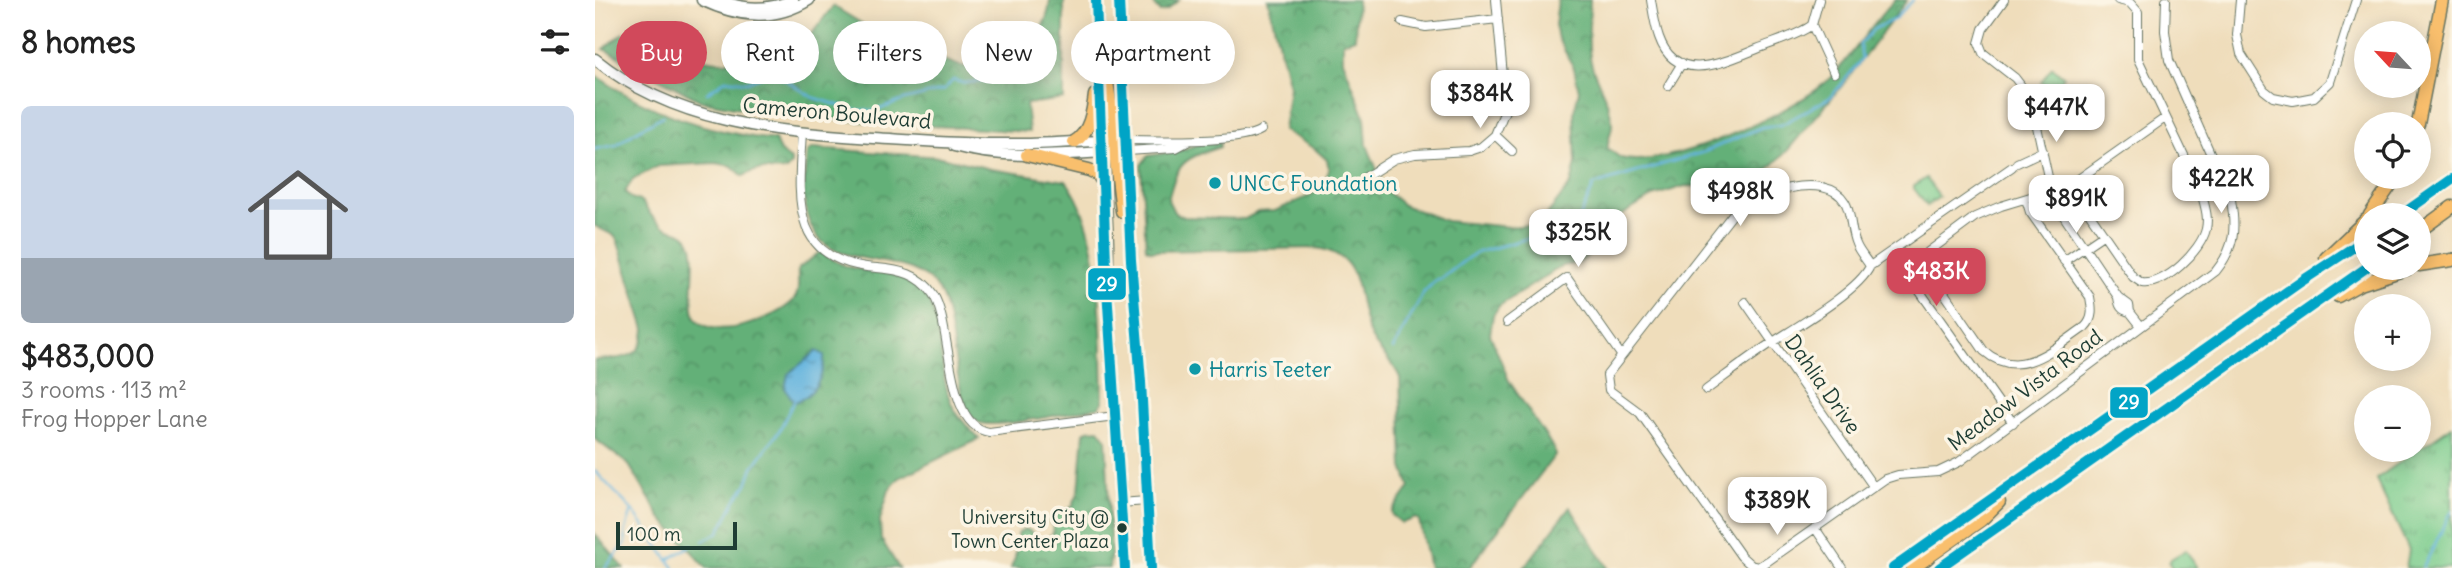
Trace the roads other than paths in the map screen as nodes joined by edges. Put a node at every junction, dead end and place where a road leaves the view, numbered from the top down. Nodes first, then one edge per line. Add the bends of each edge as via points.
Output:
1 (702, 0) edge
2 (720, 0) edge
3 (793, 0) edge
4 (809, 0) edge
5 (1119, 0) edge
6 (1496, 0) edge
7 (1651, 0) edge
8 (1819, 0) edge
9 (2004, 0) edge
10 (2118, 0) edge
11 (2165, 0) edge
12 (2240, 0) edge
13 (2356, 0) edge
14 (2442, 0) edge
15 (1096, 6) edge
16 (1497, 19) junction
17 (1402, 22) dead end
18 (1812, 25) junction
19 (595, 50) edge
20 (595, 59) edge
21 (1682, 63) junction
22 (612, 71) junction
23 (1834, 73) dead end
24 (1095, 84) edge
25 (1103, 84) edge
26 (1668, 86) dead end
27 (2420, 112) edge
28 (2165, 118) junction
29 (1261, 130) dead end
30 (802, 132) junction
31 (1496, 135) junction
32 (1074, 142) junction
33 (945, 143) junction
34 (1115, 146) junction
35 (1512, 151) dead end
36 (2043, 151) junction
37 (1027, 155) junction
38 (1364, 178) dead end
39 (2452, 179) edge
40 (2070, 185) junction
41 (1104, 186) junction
42 (2050, 193) junction
43 (2026, 200) junction
44 (2418, 203) edge
45 (2452, 207) edge
46 (2431, 222) edge
47 (2354, 231) edge
48 (2104, 234) junction
49 (2084, 247) junction
50 (2354, 247) edge
51 (1892, 252) junction
52 (2452, 260) edge
53 (2064, 261) junction
54 (2431, 263) edge
55 (1870, 266) junction
56 (2354, 277) edge
57 (2372, 280) edge
58 (2302, 281) junction
59 (1745, 302) dead end
60 (2300, 315) junction
61 (1507, 321) dead end
62 (2141, 326) junction
63 (1772, 342) junction
64 (1621, 355) junction
65 (1706, 390) dead end
66 (1115, 416) junction
67 (2013, 423) junction
68 (2024, 477) junction
69 (1873, 486) junction
70 (1147, 501) junction
71 (1120, 503) junction
72 (1815, 528) junction
73 (1125, 568) edge
74 (1151, 568) edge
75 (1842, 568) edge
76 (1893, 568) edge
77 (1913, 568) edge
78 (1939, 568) edge

1 - 4 street via 750,16 785,11
2 - 3 street via 758,8
5 - 34 main road
6 - 16 street
7 - 21 street via 1659,37 1670,55
8 - 18 street
9 - 36 street via 1983,29 1979,43 1983,53 2015,78 2031,99
10 - 28 street via 2130,3 2138,12 2138,59
11 - 62 street, Meadow Vista Road via 2169,60 2231,200 2235,222 2228,256 2216,271
12 - 13 street via 2237,35 2241,54 2265,90 2273,97 2293,101 2314,97 2330,82
14 - 27 main road
15 - 34 main road
16 - 17 street via 1426,27
16 - 31 street via 1506,108
18 - 21 street via 1715,66
18 - 23 street
19 - 22 street, Cameron Boulevard
20 - 22 street, Cameron Boulevard
21 - 26 street
22 - 30 street, Cameron Boulevard via 695,112 748,126
24 - 32 main road via 1091,115 1084,133
25 - 34 main road
28 - 40 street
28 - 48 street via 2201,191 2207,213 2202,242 2160,281 2147,284 2133,277
29 - 34 street via 1249,136
30 - 33 street, Cameron Boulevard
30 - 66 street via 799,193 807,231 838,259 853,266 908,274 931,290 940,310 957,397 973,425 989,432
31 - 35 street
31 - 38 street via 1469,151 1394,159
32 - 33 street, Cameron Boulevard
32 - 34 street, Cameron Boulevard
33 - 37 street, Cameron Boulevard
34 - 37 street, Cameron Boulevard
34 - 41 main road
34 - 70 main road via 1131,260
36 - 42 street
36 - 51 street via 2014,165
37 - 41 main road via 1093,171
39 - 44 main road
40 - 42 street
40 - 48 street
41 - 66 main road
42 - 43 street
42 - 49 street
43 - 53 street
43 - 53 street via 1975,216 1926,257 1930,274 1992,358 2006,363 2034,362 2089,323 2090,297
45 - 46 main road
47 - 58 main road
48 - 49 street
49 - 53 street
49 - 62 street via 2119,306
50 - 58 main road
51 - 55 street
51 - 67 street
52 - 54 main road
55 - 63 street via 1863,278 1816,315
55 - 64 street, Meadow Vista Road via 1856,244 1844,200 1817,185 1783,190 1738,208
56 - 60 main road
57 - 60 main road
58 - 68 main road
59 - 63 street, Dahlia Drive
60 - 78 main road
61 - 64 street via 1567,278
62 - 67 street, Meadow Vista Road
63 - 65 street
63 - 69 street, Dahlia Drive
64 - 72 street, Meadow Vista Road via 1607,375 1609,390 1640,413 1743,558 1758,566
66 - 71 main road
67 - 69 street, Meadow Vista Road via 1949,468 1892,476
68 - 76 main road
68 - 77 main road via 1981,520
69 - 72 street, Meadow Vista Road
70 - 71 street
70 - 74 main road
71 - 73 main road
72 - 75 street

